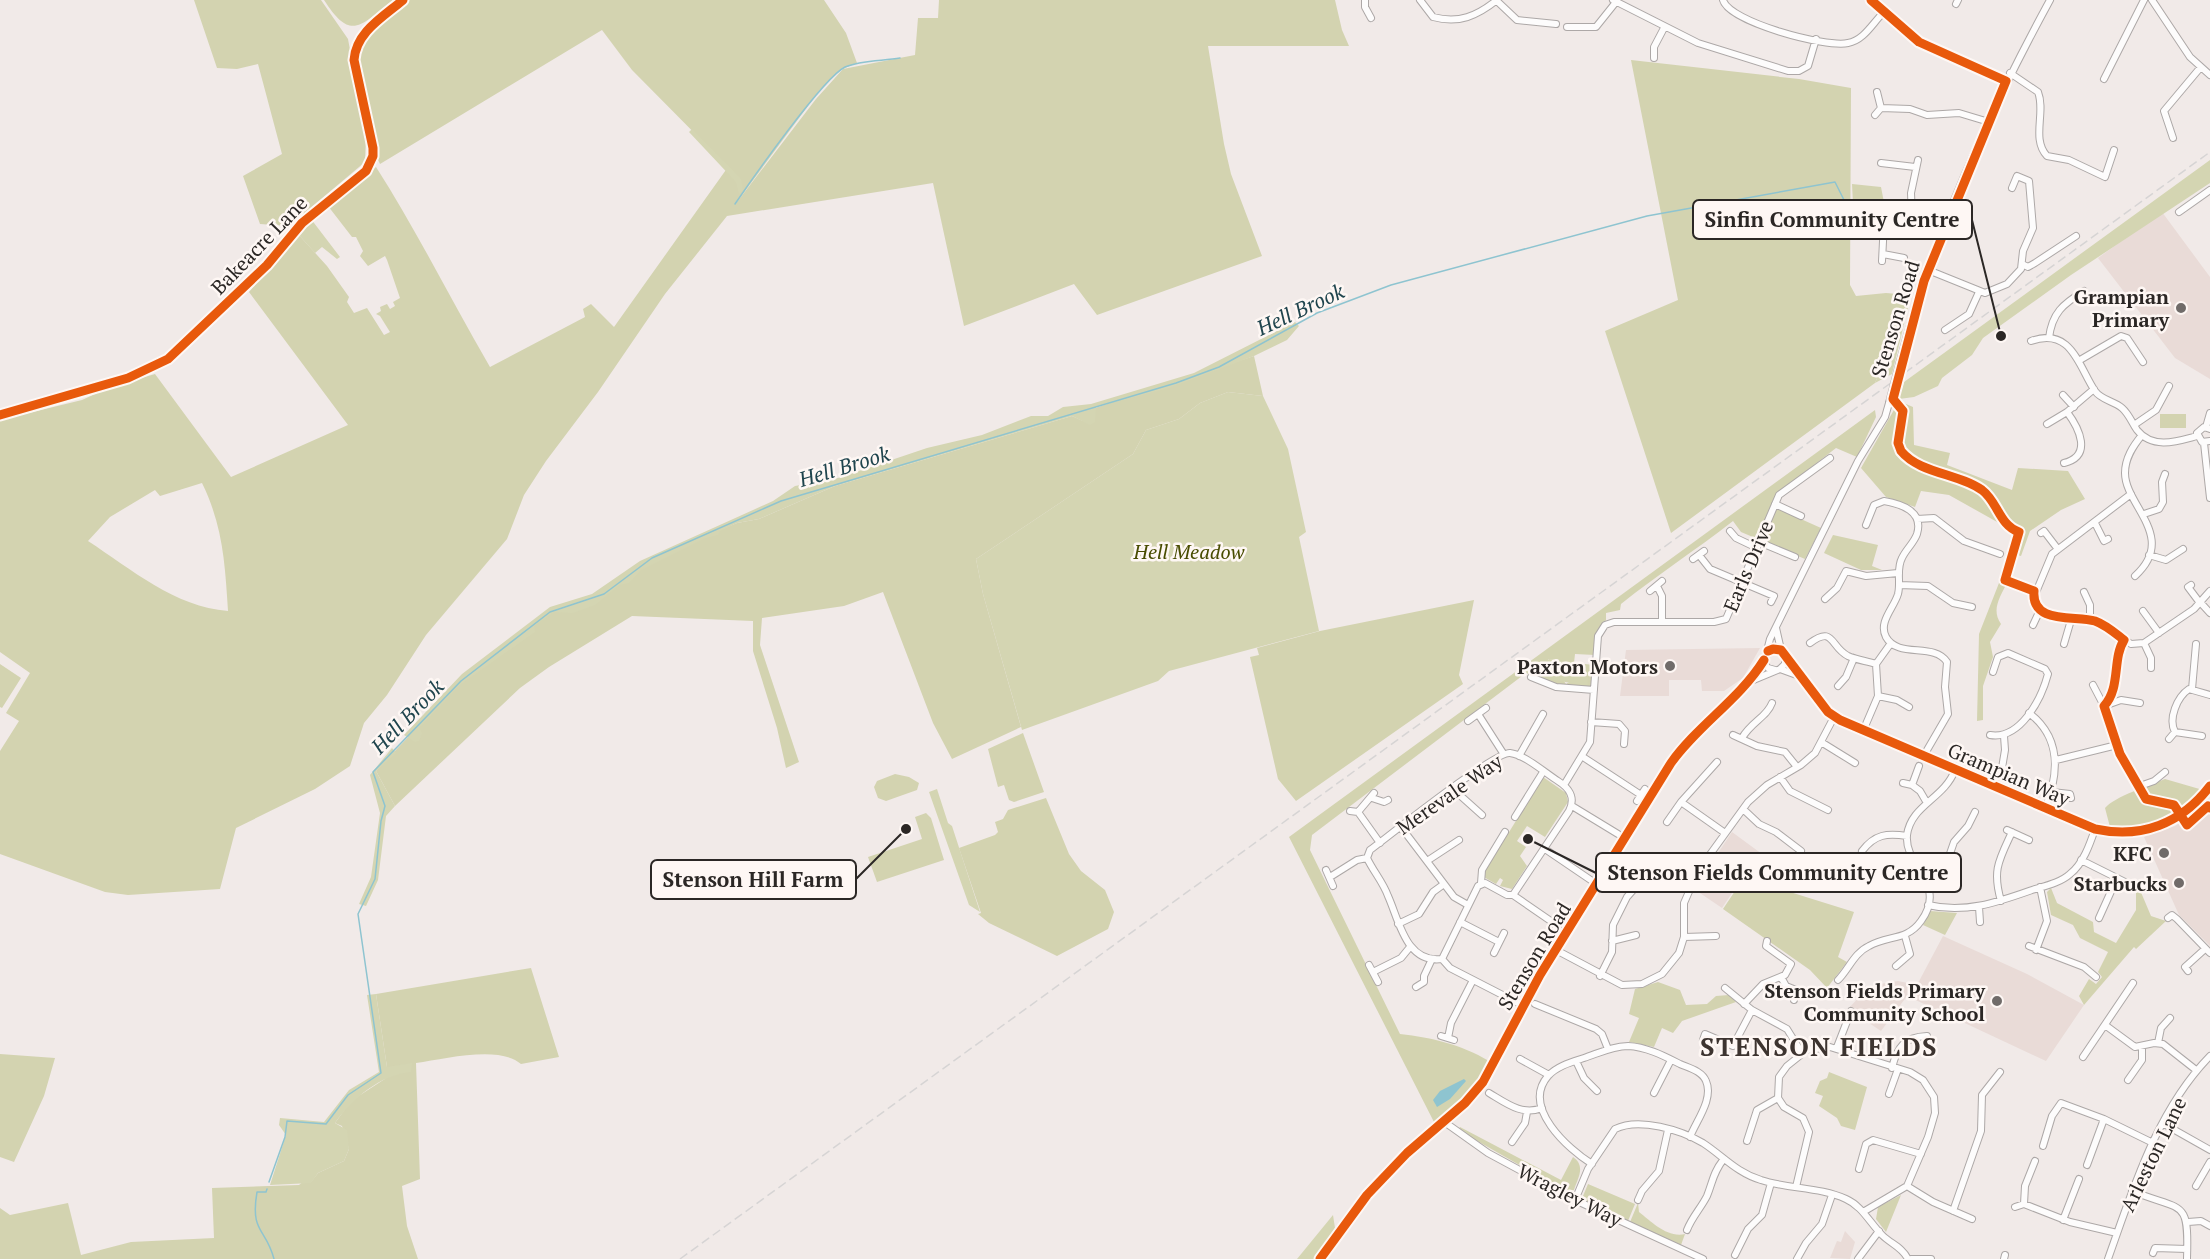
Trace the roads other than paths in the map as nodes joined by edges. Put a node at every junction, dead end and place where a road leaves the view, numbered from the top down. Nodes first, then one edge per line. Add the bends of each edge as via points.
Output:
1 (403, 0) edge
2 (1420, 0) edge
3 (1497, 0) edge
4 (1723, 0) edge
5 (1870, 0) edge
6 (2050, 0) edge
7 (2144, 0) edge
8 (2152, 0) edge
9 (1615, 1) edge
10 (1362, 5) edge
11 (1883, 13) junction
12 (1371, 18) dead end
13 (1557, 24) dead end
14 (1567, 27) dead end
15 (1664, 27) junction
16 (1816, 39) junction
17 (1654, 57) dead end
18 (2200, 68) junction
19 (2010, 73) junction
20 (2210, 75) edge
21 (2104, 79) dead end
22 (2006, 81) junction
23 (1877, 92) dead end
24 (1881, 108) junction
25 (1875, 115) dead end
26 (1989, 122) junction
27 (2173, 138) dead end
28 (2114, 150) dead end
29 (1881, 162) dead end
30 (2012, 188) dead end
31 (2210, 191) edge
32 (2179, 212) dead end
33 (1949, 213) junction
34 (1924, 215) junction
35 (1912, 218) junction
36 (1875, 222) dead end
37 (1884, 222) junction
38 (1946, 224) junction
39 (2076, 236) dead end
40 (1904, 258) dead end
41 (2022, 264) junction
42 (1928, 270) junction
43 (2084, 291) dead end
44 (1979, 292) junction
45 (1945, 330) dead end
46 (2049, 338) junction
47 (2031, 341) dead end
48 (2080, 360) junction
49 (2143, 362) dead end
50 (2158, 388) dead end
51 (2094, 389) junction
52 (2063, 395) dead end
53 (2074, 407) junction
54 (2067, 412) junction
55 (2210, 413) edge
56 (0, 415) edge
57 (2047, 424) dead end
58 (2134, 425) junction
59 (2208, 428) edge
60 (2142, 435) junction
61 (2197, 436) junction
62 (2207, 442) edge
63 (1830, 458) dead end
64 (1824, 463) junction
65 (2064, 463) dead end
66 (1830, 468) dead end
67 (2165, 474) dead end
68 (2131, 494) junction
69 (2210, 498) edge
70 (1774, 504) junction
71 (2144, 514) junction
72 (1801, 516) dead end
73 (1917, 519) junction
74 (2095, 523) junction
75 (1866, 525) dead end
76 (1730, 531) dead end
77 (2041, 533) dead end
78 (2108, 539) dead end
79 (1758, 545) junction
80 (2057, 548) junction
81 (2183, 549) dead end
82 (2000, 554) dead end
83 (1698, 555) dead end
84 (2149, 555) junction
85 (1795, 557) dead end
86 (1898, 573) junction
87 (2135, 576) dead end
88 (1742, 582) junction
89 (2010, 582) dead end
90 (1899, 585) junction
91 (2191, 585) dead end
92 (1650, 591) dead end
93 (2034, 591) junction
94 (2210, 591) edge
95 (2084, 592) dead end
96 (1825, 598) dead end
97 (1771, 602) dead end
98 (2200, 603) junction
99 (1972, 607) dead end
100 (2040, 610) junction
101 (2143, 611) dead end
102 (2210, 613) edge
103 (2071, 620) junction
104 (2090, 620) junction
105 (1662, 622) junction
106 (2032, 625) dead end
107 (1776, 628) junction
108 (2159, 633) junction
109 (2124, 640) junction
110 (1810, 643) dead end
111 (1891, 643) junction
112 (2144, 643) junction
113 (2064, 644) dead end
114 (2196, 644) dead end
115 (1768, 651) junction
116 (1783, 652) junction
117 (1854, 658) junction
118 (1764, 660) junction
119 (2117, 661) dead end
120 (1876, 664) junction
121 (2053, 666) dead end
122 (2151, 668) dead end
123 (1778, 670) junction
124 (2047, 671) junction
125 (1993, 672) dead end
126 (1531, 677) dead end
127 (1805, 678) junction
128 (1750, 682) junction
129 (2093, 685) dead end
130 (1838, 686) dead end
131 (2192, 689) junction
132 (1594, 690) junction
133 (2098, 694) junction
134 (2210, 695) edge
135 (1878, 696) junction
136 (2090, 698) dead end
137 (1772, 703) dead end
138 (2140, 703) dead end
139 (2104, 706) junction
140 (1908, 707) dead end
141 (1486, 708) dead end
142 (2029, 712) junction
143 (1478, 714) junction
144 (1834, 717) junction
145 (1543, 718) dead end
146 (1468, 721) dead end
147 (1591, 722) junction
148 (1863, 731) junction
149 (2175, 732) junction
150 (1733, 735) dead end
151 (1990, 735) dead end
152 (2004, 736) junction
153 (2202, 736) dead end
154 (1742, 738) junction
155 (2169, 739) dead end
156 (1821, 742) junction
157 (1624, 744) dead end
158 (2116, 745) junction
159 (1503, 753) junction
160 (1519, 756) junction
161 (1583, 757) junction
162 (1923, 757) junction
163 (2056, 760) junction
164 (1716, 762) dead end
165 (1855, 763) dead end
166 (1919, 766) dead end
167 (1797, 767) junction
168 (1955, 770) junction
169 (2007, 770) dead end
170 (1543, 772) junction
171 (2165, 772) dead end
172 (1780, 777) junction
173 (1903, 783) dead end
174 (1564, 784) junction
175 (1912, 785) junction
176 (2210, 786) edge
177 (1453, 789) junction
178 (2052, 792) junction
179 (1641, 795) dead end
180 (2071, 798) dead end
181 (1388, 800) dead end
182 (1681, 802) junction
183 (1928, 803) junction
184 (1572, 806) junction
185 (1743, 809) junction
186 (2045, 809) junction
187 (1828, 810) dead end
188 (1350, 811) dead end
189 (1358, 812) junction
190 (1976, 812) dead end
191 (1482, 815) dead end
192 (1515, 817) dead end
193 (1667, 822) dead end
194 (1401, 827) junction
195 (1608, 827) junction
196 (2095, 829) junction
197 (1505, 832) dead end
198 (1604, 834) dead end
199 (1618, 834) dead end
200 (1725, 834) junction
201 (1907, 836) junction
202 (1460, 840) dead end
203 (2030, 840) dead end
204 (1380, 843) junction
205 (1545, 849) junction
206 (1801, 851) dead end
207 (1862, 851) dead end
208 (1367, 858) junction
209 (2081, 860) junction
210 (1427, 861) junction
211 (1326, 870) dead end
212 (1922, 872) junction
213 (1330, 877) junction
214 (2117, 878) junction
215 (1838, 879) dead end
216 (1926, 880) junction
217 (1641, 881) dead end
218 (2125, 882) dead end
219 (1481, 883) junction
220 (1444, 884) junction
221 (1598, 885) junction
222 (1333, 886) dead end
223 (2040, 888) junction
224 (1514, 895) junction
225 (2001, 901) junction
226 (1468, 905) junction
227 (1928, 905) junction
228 (1978, 907) junction
229 (2168, 907) dead end
230 (2099, 918) dead end
231 (1460, 922) junction
232 (1980, 922) dead end
233 (1398, 924) junction
234 (1504, 933) dead end
235 (1553, 933) dead end
236 (1636, 935) dead end
237 (1716, 936) dead end
238 (1905, 936) junction
239 (1684, 937) junction
240 (1612, 941) junction
241 (1499, 942) junction
242 (1765, 946) dead end
243 (2029, 946) dead end
244 (1410, 947) junction
245 (1556, 950) junction
246 (2036, 950) junction
247 (2208, 951) edge
248 (1494, 953) dead end
249 (1432, 959) junction
250 (1442, 959) junction
251 (1369, 965) dead end
252 (1896, 966) dead end
253 (2188, 970) dead end
254 (1373, 972) junction
255 (1600, 975) junction
256 (1781, 977) junction
257 (2096, 977) dead end
258 (1473, 980) junction
259 (1838, 980) dead end
260 (1378, 982) dead end
261 (2133, 984) dead end
262 (1416, 987) dead end
263 (1725, 988) dead end
264 (1794, 1000) dead end
265 (1535, 1004) dead end
266 (1744, 1004) junction
267 (1524, 1006) junction
268 (1543, 1007) junction
269 (1752, 1010) junction
270 (1851, 1011) dead end
271 (1540, 1015) dead end
272 (2171, 1018) dead end
273 (2105, 1025) junction
274 (1927, 1036) dead end
275 (1448, 1038) dead end
276 (1703, 1040) dead end
277 (2158, 1043) junction
278 (1837, 1047) junction
279 (2142, 1047) junction
280 (1608, 1049) junction
281 (1802, 1053) junction
282 (2210, 1056) edge
283 (2083, 1057) dead end
284 (1520, 1059) dead end
285 (1671, 1060) junction
286 (1576, 1061) junction
287 (1529, 1063) junction
288 (1895, 1068) junction
289 (1526, 1070) dead end
290 (2196, 1070) junction
291 (1999, 1074) dead end
292 (1549, 1075) junction
293 (2128, 1080) dead end
294 (1597, 1092) dead end
295 (1489, 1093) dead end
296 (1654, 1093) dead end
297 (1889, 1094) dead end
298 (1778, 1098) junction
299 (1542, 1108) junction
300 (1527, 1112) junction
301 (2104, 1119) junction
302 (1443, 1121) junction
303 (2164, 1124) junction
304 (1668, 1130) junction
305 (1690, 1137) junction
306 (2210, 1140) edge
307 (1747, 1141) dead end
308 (1512, 1142) dead end
309 (2153, 1143) junction
310 (2043, 1146) dead end
311 (2207, 1148) edge
312 (1922, 1154) junction
313 (1723, 1160) junction
314 (2036, 1161) dead end
315 (2210, 1162) edge
316 (1592, 1164) junction
317 (2087, 1165) dead end
318 (1858, 1169) dead end
319 (2079, 1179) dead end
320 (2196, 1181) dead end
321 (1771, 1183) junction
322 (1907, 1186) junction
323 (1796, 1187) junction
324 (2132, 1191) junction
325 (1832, 1195) junction
326 (1575, 1200) junction
327 (1638, 1200) dead end
328 (2024, 1204) junction
329 (2015, 1207) dead end
330 (1953, 1211) junction
331 (1863, 1212) junction
332 (1972, 1219) dead end
333 (2063, 1220) junction
334 (2188, 1222) junction
335 (2210, 1226) edge
336 (1687, 1230) dead end
337 (1879, 1231) junction
338 (2117, 1233) junction
339 (2187, 1250) junction
340 (2153, 1253) dead end
341 (1735, 1255) dead end
342 (1320, 1259) edge
343 (1703, 1259) edge
344 (1797, 1259) edge
345 (1858, 1259) edge
346 (1910, 1259) edge
347 (1931, 1259) edge
348 (2108, 1259) edge
349 (2187, 1259) edge

1 - 56 street, Bakeacre Lane via 361,36 356,47 354,60 374,156 366,171 302,223 267,265 168,359 128,378
2 - 3 street via 1434,16 1458,21
3 - 13 street via 1517,20
4 - 16 street via 1728,9 1743,17 1777,31
5 - 11 street
6 - 19 street, Stenson Road
7 - 21 street
8 - 18 street
9 - 14 street via 1596,27
9 - 15 street
10 - 12 street
11 - 16 street via 1857,41 1843,44
11 - 22 street via 1919,42
15 - 16 street via 1710,47 1794,71 1808,66
15 - 17 street via 1654,47
18 - 20 street
18 - 27 street via 2164,111
19 - 22 street, Stenson Road
19 - 28 street via 2038,92 2043,108 2040,144 2047,156 2069,160 2105,177
22 - 26 street, Stenson Road
23 - 24 street
24 - 25 street
24 - 26 street via 1910,109 1927,115 1959,113
26 - 33 street, Stenson Road
29 - 35 street via 1917,164 1910,202
30 - 41 street via 2017,176 2025,178 2031,186 2033,228
31 - 32 street
33 - 34 street
33 - 38 street, Stenson Road
34 - 35 street
34 - 38 street
35 - 37 street
36 - 37 street
37 - 40 street via 1883,258
38 - 42 street, Stenson Road
39 - 41 street via 2028,267
41 - 44 street via 2007,284 1995,291
42 - 44 street
42 - 107 street, Stenson Road, bridge via 1915,303 1885,417 1858,461
43 - 46 street via 2077,300 2060,306 2053,317
44 - 45 street via 1969,314
46 - 47 street
46 - 48 street via 2059,341
48 - 49 street via 2121,336 2127,338
48 - 51 street
50 - 58 street via 2167,388 2156,410
51 - 53 street
51 - 58 street via 2124,410
52 - 53 street
53 - 54 street
54 - 57 street
54 - 65 street via 2080,429 2081,445 2076,456
55 - 59 street
58 - 60 street
59 - 61 street via 2200,429
60 - 61 street via 2165,443
60 - 68 street via 2129,453 2125,468
61 - 62 street
62 - 69 street
63 - 64 street, Earls Drive
64 - 66 street
64 - 70 street, Earls Drive via 1783,491
67 - 71 street via 2163,502 2158,509
68 - 71 street
68 - 74 street
70 - 72 street
70 - 79 street, Earls Drive
71 - 84 street via 2150,533
73 - 75 street via 1910,509 1884,501 1874,506 1873,519
73 - 82 street via 1934,518 1964,541
73 - 86 street via 1917,534
74 - 78 street via 2104,541
74 - 80 street
76 - 79 street via 1736,538
77 - 80 street via 2044,531
79 - 85 street
79 - 88 street, Earls Drive
80 - 93 street via 2048,558
81 - 84 street via 2166,560
83 - 88 street via 1710,569
84 - 87 street
86 - 90 street
86 - 96 street via 1866,576 1846,571 1833,596
88 - 97 street via 1774,596
88 - 105 street, Earls Drive via 1724,621
89 - 93 street
90 - 99 street via 1928,586 1953,603
90 - 111 street via 1884,626
91 - 98 street via 2188,587
92 - 105 street via 1659,583
93 - 100 street via 2034,601
94 - 98 street
95 - 104 street via 2090,605
98 - 102 street
98 - 108 street
100 - 103 street
100 - 106 street
101 - 108 street
103 - 104 street
103 - 113 street
104 - 109 street
105 - 132 street, Earls Drive via 1614,622 1602,627
107 - 115 street, Stenson Road
107 - 116 street
108 - 112 street
109 - 112 street
109 - 119 street
110 - 117 street via 1816,634 1829,637 1841,651
111 - 120 street
111 - 162 street via 1937,653 1947,662 1947,714
112 - 122 street
114 - 131 street
115 - 116 street
115 - 118 street
116 - 123 street via 1785,664
116 - 127 street, Grampian Way
117 - 120 street
117 - 130 street
118 - 123 street via 1768,668
118 - 128 street, Stenson Road
120 - 135 street
121 - 124 street
123 - 127 street
123 - 128 street, Stenson Road
124 - 125 street via 2012,654 1997,653
124 - 142 street
126 - 132 street via 1540,677 1556,687
127 - 144 street, Grampian Way
128 - 221 street, Stenson Road via 1679,752
129 - 133 street
131 - 134 street
131 - 149 street via 2184,692 2178,703 2172,726
132 - 147 street, Earls Drive
133 - 136 street
133 - 139 street
135 - 140 street
135 - 148 street
137 - 154 street via 1769,712 1755,720
138 - 139 street via 2121,700
139 - 158 street
141 - 143 street
142 - 152 street via 2016,729
142 - 163 street via 2049,734
143 - 146 street
143 - 159 street
144 - 148 street, Grampian Way
144 - 156 street
145 - 160 street
147 - 157 street via 1619,724 1625,731
147 - 161 street, Earls Drive via 1590,742
148 - 162 street, Grampian Way
149 - 153 street
149 - 155 street
150 - 154 street
151 - 152 street
152 - 169 street via 2002,768
154 - 167 street via 1785,752
156 - 165 street
156 - 167 street via 1815,753
158 - 163 street
158 - 171 street via 2137,787
159 - 160 street, Merevale Way
159 - 177 street, Merevale Way
160 - 170 street, Merevale Way
161 - 174 street, Earls Drive
161 - 179 street
162 - 168 street, Grampian Way
163 - 178 street
164 - 182 street via 1701,774
166 - 175 street
167 - 172 street
168 - 183 street via 1945,789
168 - 186 street, Grampian Way
170 - 174 street, Merevale Way
170 - 192 street
172 - 185 street
172 - 187 street via 1790,790 1813,798
173 - 175 street
174 - 184 street
175 - 183 street
176 - 196 street, Grampian Way via 2188,810 2151,829 2127,833
177 - 191 street
177 - 194 street, Merevale Way
178 - 180 street via 2070,794
178 - 186 street
181 - 189 street via 1384,802 1373,795
182 - 193 street
182 - 200 street
183 - 201 street via 1912,818
184 - 195 street
184 - 205 street
185 - 200 street
185 - 206 street
186 - 196 street, Grampian Way
188 - 189 street
189 - 204 street
190 - 216 street via 1954,842 1945,868
194 - 204 street, Merevale Way
194 - 210 street
195 - 198 street
195 - 199 street
196 - 209 street
197 - 219 street via 1482,870
200 - 239 street via 1686,895
201 - 207 street via 1879,832
201 - 212 street via 1911,856
202 - 210 street
203 - 225 street via 2010,831 1996,868
204 - 208 street, Merevale Way
205 - 221 street
205 - 224 street
208 - 213 street
208 - 233 street via 1386,891
209 - 214 street
209 - 223 street via 2065,878
210 - 220 street
211 - 213 street
212 - 215 street via 1884,887
212 - 216 street
213 - 222 street
214 - 218 street
214 - 230 street via 2109,908
216 - 227 street
217 - 240 street via 1617,917
219 - 224 street
219 - 226 street
220 - 226 street via 1454,897
220 - 233 street via 1433,892 1419,914
221 - 245 street, Stenson Road
223 - 225 street
223 - 246 street via 2047,921
224 - 235 street via 1560,922
225 - 228 street
226 - 231 street
227 - 228 street
227 - 238 street via 1921,922
228 - 232 street
229 - 247 street via 2170,916
231 - 241 street
231 - 250 street
233 - 244 street
234 - 241 street
236 - 240 street
237 - 239 street
238 - 252 street via 1910,954
238 - 259 street via 1876,942
239 - 255 street via 1674,962 1652,981 1622,985
240 - 255 street via 1612,952
241 - 248 street
242 - 256 street via 1791,964
243 - 246 street
244 - 249 street
244 - 254 street via 1401,958
245 - 255 street
245 - 267 street, Stenson Road
246 - 257 street via 2084,967
247 - 253 street via 2185,967
249 - 250 street
249 - 262 street via 1424,982
250 - 258 street via 1446,966
251 - 254 street
254 - 260 street
256 - 264 street via 1786,986 1796,990
256 - 266 street via 1762,984
258 - 267 street
258 - 275 street via 1451,1023
261 - 273 street
263 - 266 street
265 - 268 street
266 - 269 street
267 - 302 street, Stenson Road via 1483,1082
268 - 271 street
268 - 280 street via 1596,1029
269 - 276 street via 1733,1046 1705,1035
269 - 281 street via 1787,1029
270 - 278 street via 1842,1022
272 - 277 street via 2161,1028
273 - 279 street via 2135,1047
273 - 283 street
274 - 288 street via 1902,1044 1897,1050
277 - 279 street
277 - 290 street
278 - 281 street
278 - 288 street
279 - 293 street via 2142,1059
280 - 285 street via 1641,1048
280 - 286 street
281 - 298 street via 1782,1071
282 - 290 street, Arleston Lane
284 - 287 street
285 - 296 street via 1655,1083
285 - 305 street via 1699,1073 1707,1083 1706,1100
286 - 292 street
286 - 294 street
287 - 289 street
287 - 292 street
288 - 297 street
288 - 312 street via 1918,1077 1934,1097 1935,1113
290 - 303 street, Arleston Lane
291 - 330 street via 1982,1095 1982,1128 1975,1158
292 - 299 street via 1542,1088
295 - 300 street
298 - 307 street via 1757,1110 1753,1135
298 - 323 street via 1808,1127
299 - 300 street
299 - 316 street via 1566,1143
300 - 308 street via 1525,1123
301 - 309 street
301 - 310 street via 2058,1101 2043,1136
301 - 317 street
302 - 326 street, Wragley Way via 1488,1153
302 - 342 street, Stenson Road via 1367,1195
303 - 309 street, Arleston Lane
303 - 311 street
304 - 305 street
304 - 316 street via 1620,1126 1610,1134
304 - 327 street via 1659,1171 1640,1189
305 - 313 street
306 - 311 street
309 - 324 street, Arleston Lane
312 - 318 street via 1876,1140 1868,1142 1859,1153
312 - 322 street
313 - 321 street via 1740,1172
313 - 336 street via 1712,1175 1707,1195 1687,1221
314 - 328 street via 2025,1186
315 - 320 street
316 - 326 street
319 - 333 street via 2080,1190
321 - 323 street
321 - 341 street via 1762,1215 1748,1229
322 - 330 street
322 - 331 street
323 - 325 street
324 - 334 street via 2179,1208
324 - 338 street, Arleston Lane
325 - 331 street via 1853,1203
325 - 344 street via 1822,1224
326 - 343 street, Wragley Way
328 - 329 street
328 - 333 street
330 - 332 street via 1963,1219
331 - 337 street
333 - 338 street
334 - 335 street via 2201,1221
334 - 339 street
337 - 345 street
337 - 346 street
338 - 348 street, Arleston Lane
339 - 340 street via 2155,1248
339 - 349 street
346 - 347 street

